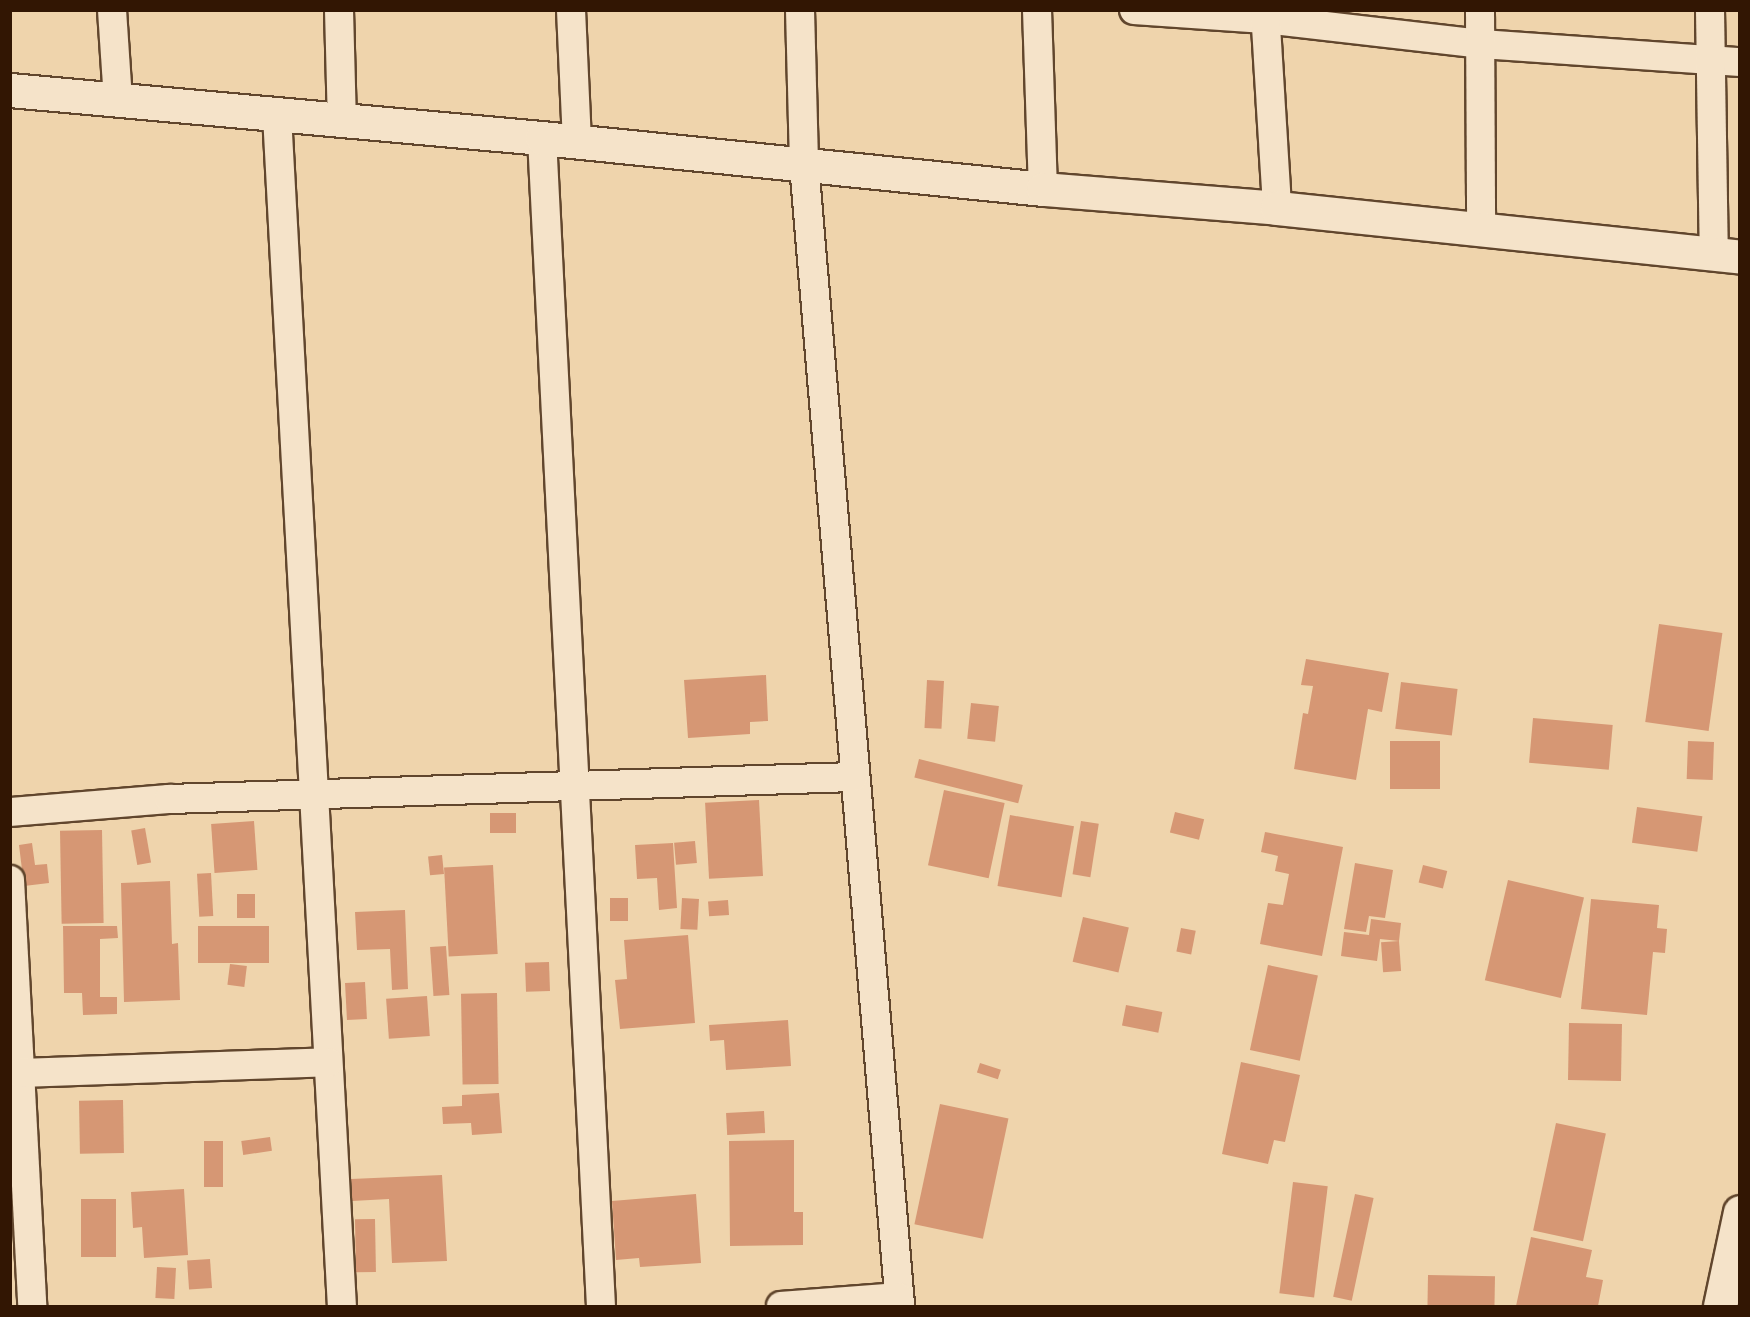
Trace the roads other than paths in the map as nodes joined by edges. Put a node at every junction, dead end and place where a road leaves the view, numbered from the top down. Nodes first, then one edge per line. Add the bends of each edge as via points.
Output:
1 (112, 10) edge
2 (339, 10) edge
3 (571, 10) edge
4 (800, 10) edge
5 (1037, 10) edge
6 (1134, 10) edge
7 (1480, 10) edge
8 (1710, 10) edge
9 (1265, 15) edge
10 (1481, 44) junction
11 (1726, 61) edge
12 (10, 90) edge
13 (118, 99) junction
14 (277, 115) junction
15 (342, 121) junction
16 (542, 138) junction
17 (577, 142) junction
18 (804, 164) junction
19 (1043, 189) junction
20 (1277, 208) junction
21 (1481, 228) junction
22 (1727, 256) edge
23 (854, 777) junction
24 (574, 787) junction
25 (314, 796) junction
26 (10, 812) edge
27 (10, 880) edge
28 (328, 1062) junction
29 (20, 1073) junction
30 (1740, 1212) edge
31 (900, 1302) edge
32 (32, 1306) edge
33 (342, 1306) edge
34 (601, 1306) edge
35 (781, 1306) edge
36 (1720, 1306) edge

1 - 13 street
2 - 15 street
3 - 17 street
4 - 18 street
5 - 19 street
6 - 9 street
7 - 10 street
8 - 11 street
9 - 10 street
9 - 20 street
10 - 11 street
10 - 21 street
11 - 22 street
12 - 13 street
13 - 14 street
14 - 15 street
14 - 25 street
15 - 16 street
16 - 17 street
16 - 24 street
17 - 18 street
18 - 19 street
18 - 23 street
19 - 20 street
20 - 21 street
21 - 22 street
23 - 24 street
23 - 31 street
24 - 25 street
24 - 34 street
25 - 26 street via 169,800
25 - 28 street
27 - 29 street
28 - 29 street
28 - 33 street
29 - 32 street
30 - 36 street
31 - 35 street

